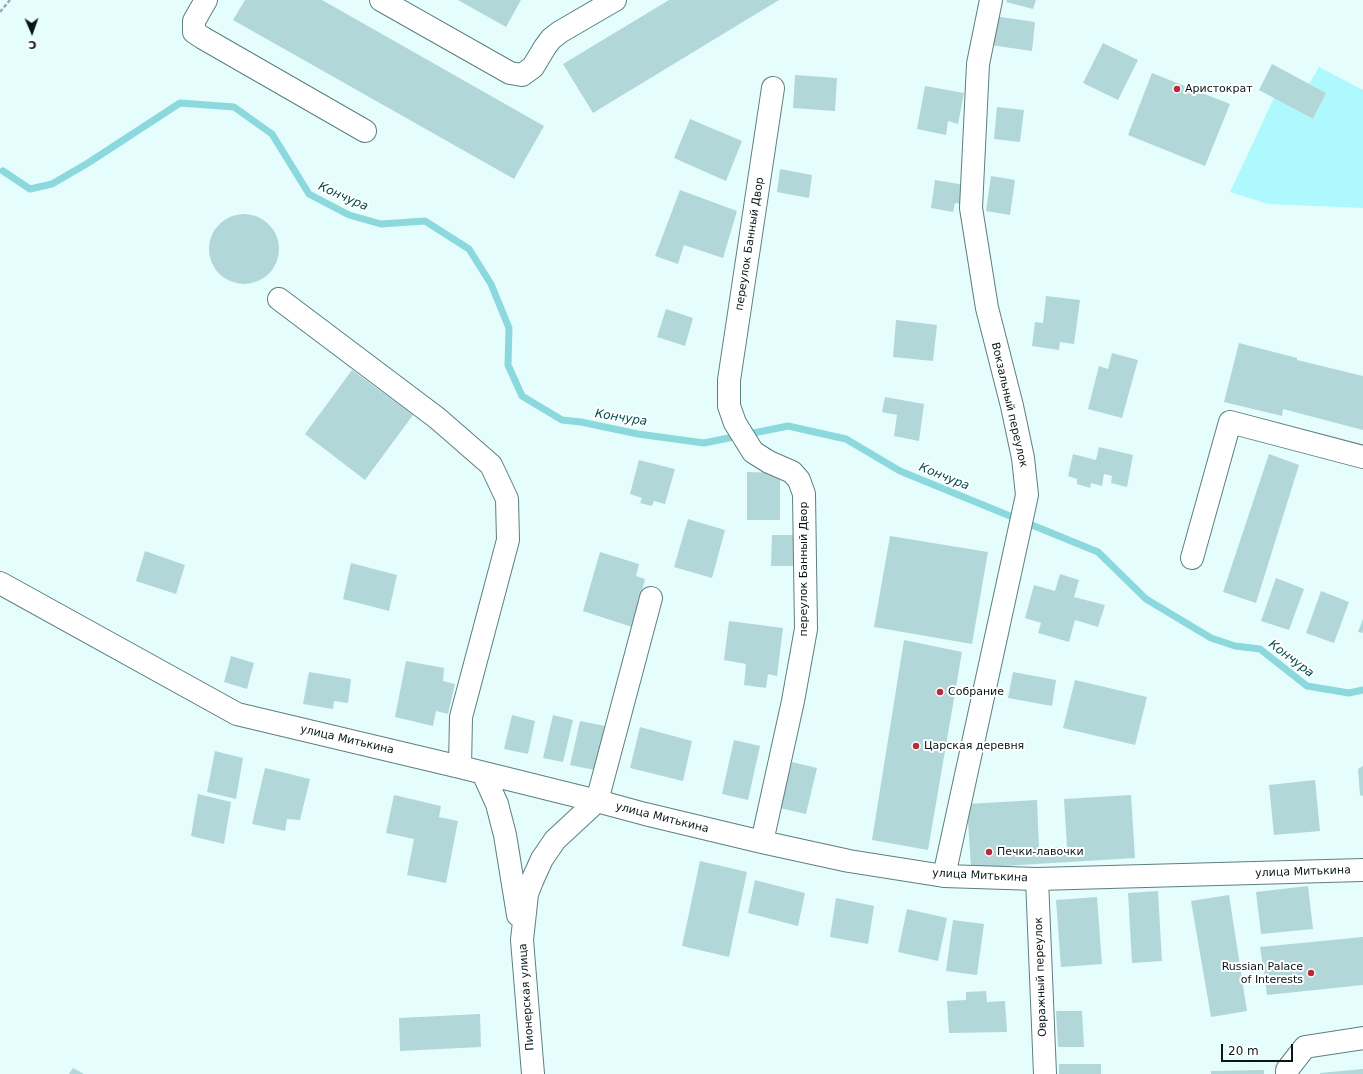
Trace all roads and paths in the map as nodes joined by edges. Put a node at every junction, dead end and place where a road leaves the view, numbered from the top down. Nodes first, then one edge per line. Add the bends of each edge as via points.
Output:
1 (10, 0) edge
2 (206, 0) edge
3 (381, 0) edge
4 (615, 0) edge
5 (991, 0) edge
6 (586, 8) edge
7 (0, 12) edge
8 (773, 88) dead end
9 (365, 131) dead end
10 (279, 299) dead end
11 (1363, 457) edge
12 (1192, 558) dead end
13 (0, 584) edge
14 (651, 598) dead end
15 (460, 767) junction
16 (483, 773) junction
17 (597, 801) junction
18 (762, 842) junction
19 (1363, 870) edge
20 (944, 876) junction
21 (1037, 879) junction
22 (522, 940) junction
23 (1363, 1038) edge
24 (533, 1074) edge
25 (1045, 1074) edge
26 (1287, 1074) edge

1 - 7 path
2 - 9 street via 194,21 194,32
3 - 6 street via 510,73 522,75 533,67 551,39
4 - 6 street
5 - 20 street, Вокзальный переулок via 978,64 971,208 987,308 1012,406 1023,458 1027,495
8 - 18 street, переулок Банный Двор via 729,380 729,406 735,423 753,452 792,472 799,480 804,494 806,629
10 - 15 street via 436,418 491,465 507,499 508,540 461,717
11 - 12 street via 1230,422
13 - 15 street, улица Митькина via 238,714
14 - 17 street
15 - 16 street, улица Митькина
16 - 17 street, улица Митькина
16 - 22 street via 497,804 505,835
17 - 18 street, улица Митькина
17 - 22 street, Пионерская улица via 555,840 542,859 527,894
18 - 20 street, улица Митькина via 849,861
19 - 21 street, улица Митькина
20 - 21 street, улица Митькина
21 - 25 street, Овражный переулок
22 - 24 street, Пионерская улица
23 - 26 street via 1305,1047 1287,1070

